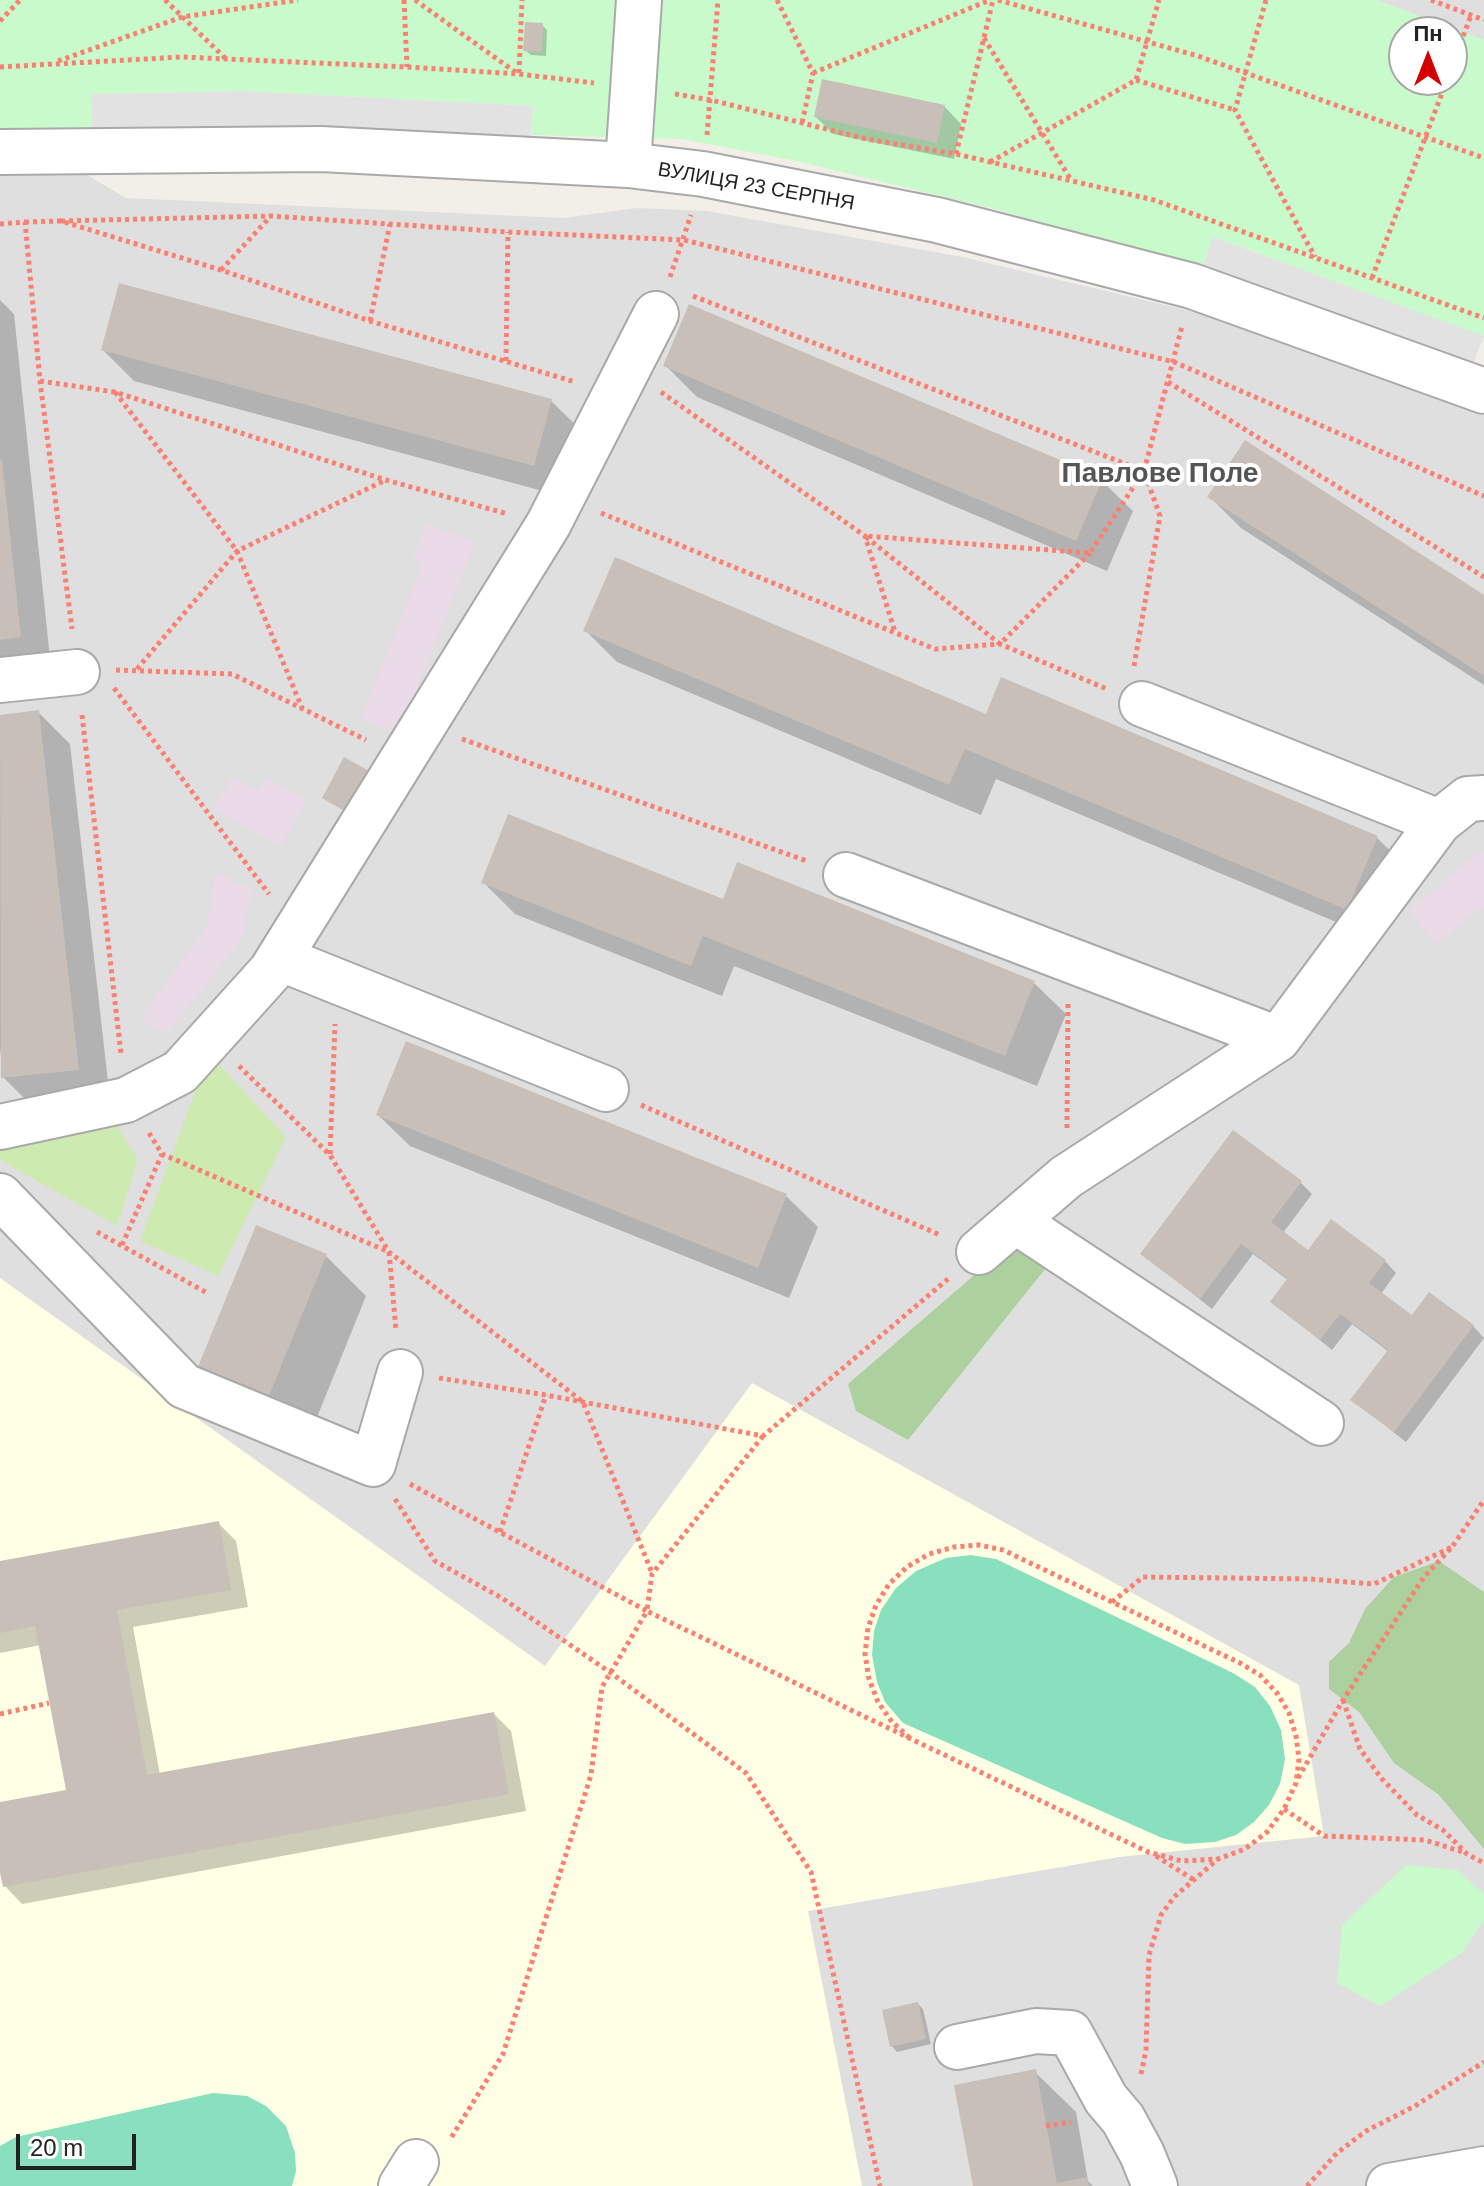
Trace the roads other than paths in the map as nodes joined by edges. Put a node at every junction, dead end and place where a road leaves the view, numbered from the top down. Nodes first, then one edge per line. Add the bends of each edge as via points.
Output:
1 (639, 0) edge
2 (0, 152) edge
3 (628, 165) junction
4 (669, 303) road end
5 (1484, 391) edge
6 (89, 671) road end
7 (0, 680) edge
8 (1135, 701) road end
9 (1484, 798) edge
10 (1439, 822) junction
11 (846, 875) road end
12 (287, 944) junction
13 (1278, 1039) junction
14 (606, 1089) road end
15 (0, 1127) edge
16 (0, 1196) edge
17 (1015, 1221) junction
18 (979, 1252) road end
19 (400, 1372) road end
20 (1321, 1423) dead end
21 (957, 2047) dead end
22 (1484, 2169) edge
23 (1155, 2186) edge
24 (1389, 2186) edge

1 - 3 street
2 - 3 street, ВУЛИЦЯ 23 СЕРПНЯ via 321,149
3 - 5 street, ВУЛИЦЯ 23 СЕРПНЯ via 703,174 937,220 1192,286
4 - 12 street via 623,378 555,511
6 - 7 street
8 - 10 street
9 - 10 street via 1468,799
10 - 13 street
11 - 13 street
12 - 14 street via 337,981
12 - 15 street via 271,971 180,1072 126,1100
13 - 17 street via 1066,1177
16 - 19 street via 184,1386 373,1464
17 - 18 street
17 - 20 street
21 - 23 street via 1036,2031 1070,2033 1123,2119
22 - 24 street

